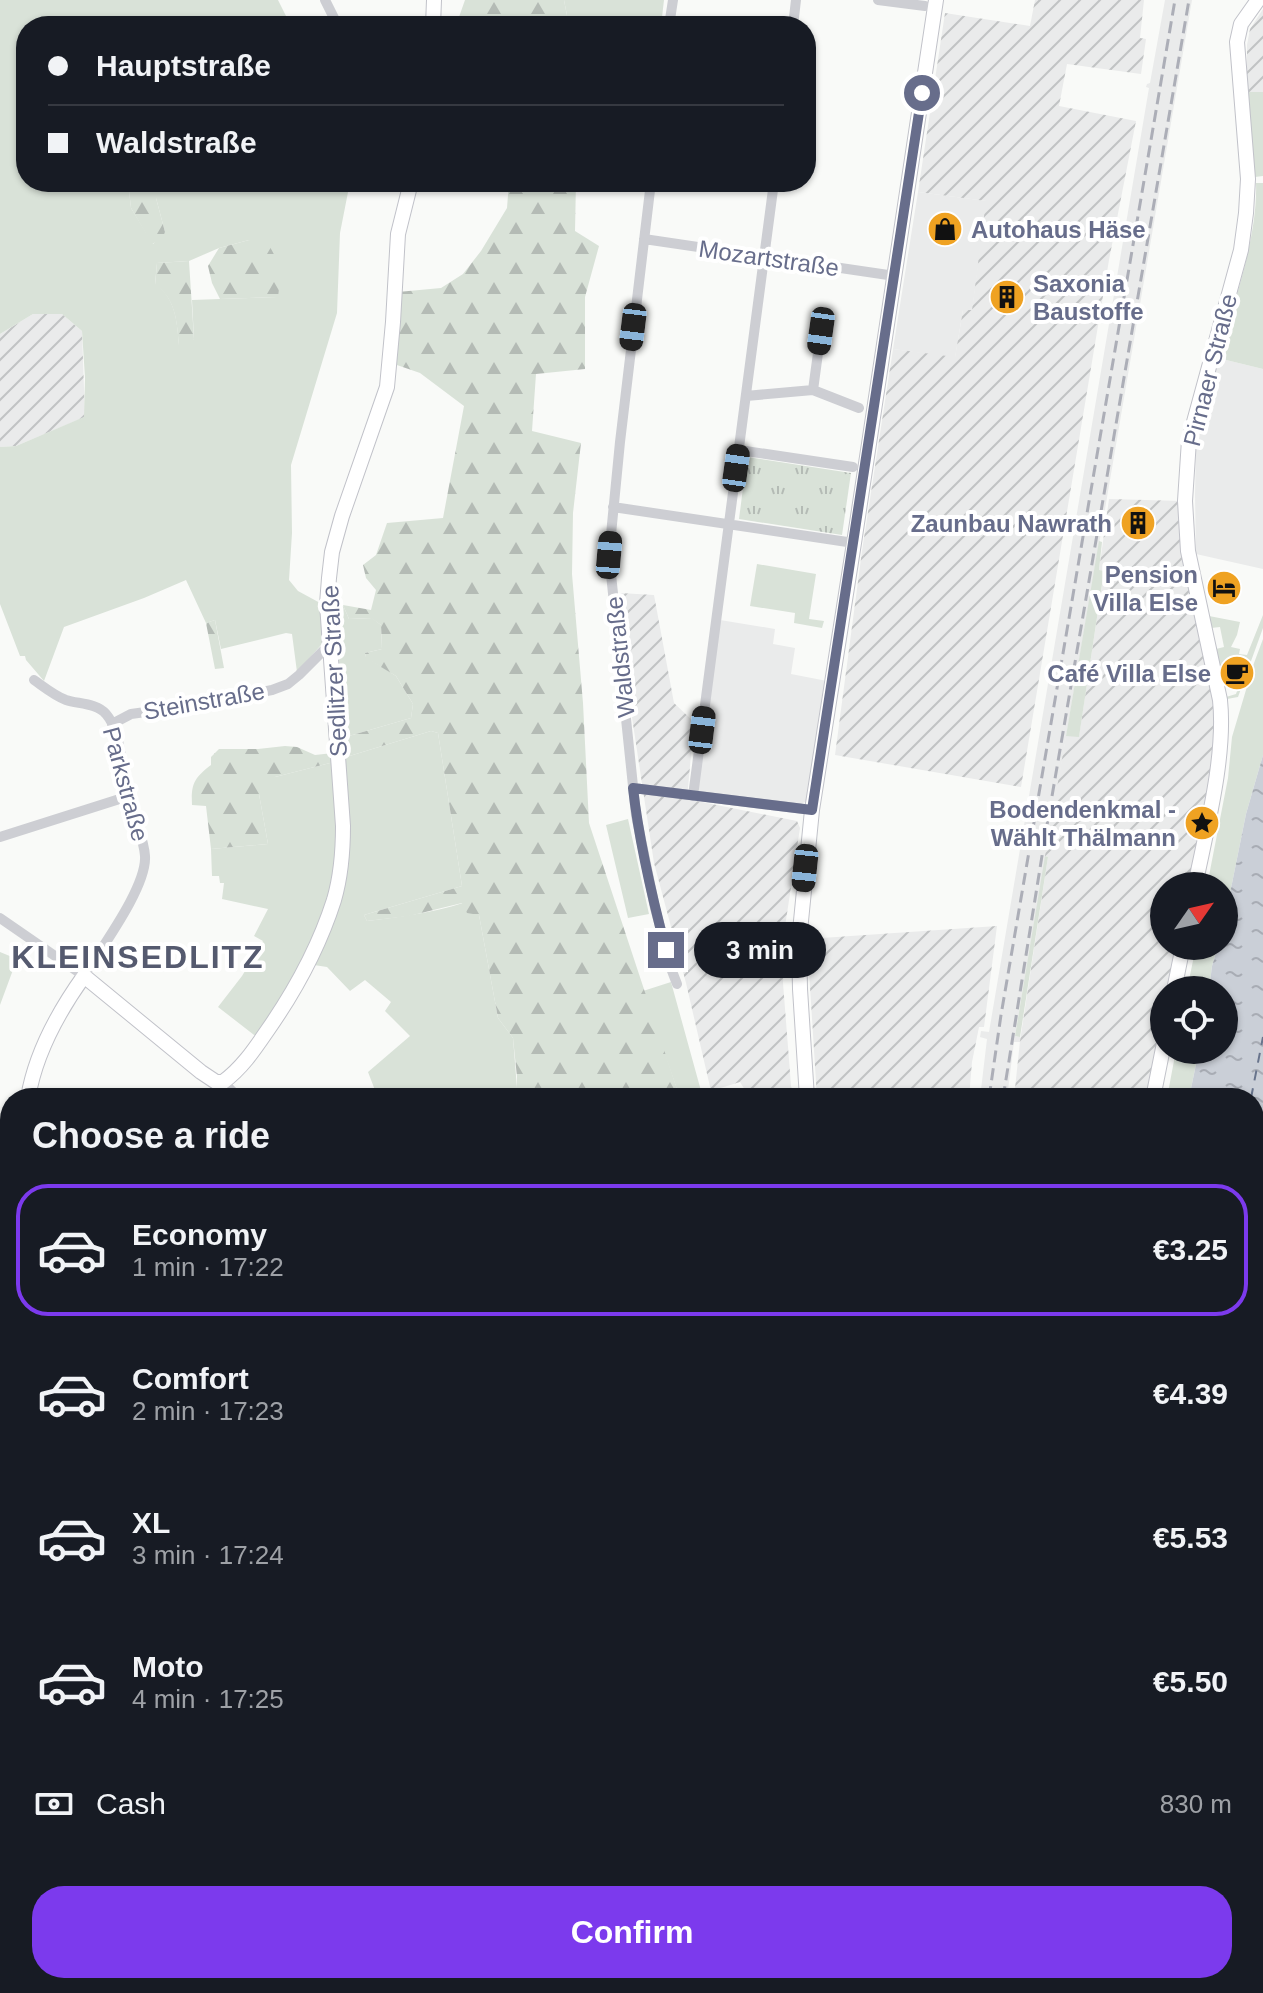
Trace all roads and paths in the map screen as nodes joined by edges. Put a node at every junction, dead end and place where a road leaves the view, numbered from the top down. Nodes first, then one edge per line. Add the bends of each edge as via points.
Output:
1 (878, 0) edge
2 (1258, 0) edge
3 (931, 3) edge
4 (408, 192) edge
5 (650, 192) edge
6 (773, 192) edge
7 (644, 239) junction
8 (765, 257) junction
9 (895, 276) junction
10 (821, 331) dead end
11 (813, 390) junction
12 (746, 396) junction
13 (859, 408) dead end
14 (739, 450) junction
15 (853, 467) dead end
16 (613, 507) junction
17 (729, 524) junction
18 (854, 543) junction
19 (331, 646) junction
20 (34, 680) dead end
21 (112, 724) junction
22 (633, 788) junction
23 (129, 796) junction
24 (693, 796) junction
25 (812, 810) junction
26 (0, 837) edge
27 (1198, 872) edge
28 (0, 918) edge
29 (84, 976) junction
30 (677, 984) dead end
31 (1160, 1064) edge
32 (220, 1082) junction
33 (30, 1088) edge
34 (227, 1088) edge
35 (806, 1088) edge
36 (1155, 1088) edge

1 - 3 street
2 - 27 street, Pirnaer Straße via 1241,24 1237,42 1248,179 1241,250 1189,440 1188,551 1222,720
3 - 9 street
4 - 19 street, Sedlitzer Straße via 398,234 387,387 332,552 327,604
5 - 7 street, Waldstraße
6 - 8 street
7 - 8 street, Mozartstraße
7 - 16 street, Waldstraße
8 - 9 street, Mozartstraße
8 - 12 street
9 - 18 street
10 - 11 street
11 - 12 street
11 - 13 street
12 - 14 street
14 - 15 street
14 - 17 street
16 - 17 street
16 - 22 street, Waldstraße via 609,555
17 - 18 street
17 - 24 street
18 - 25 street
19 - 21 street, Steinstraße via 288,684 272,690 131,714
19 - 32 street, Sedlitzer Straße via 343,826 334,898 290,998 249,1058
20 - 21 street, Parkstraße via 63,699 104,711
21 - 23 street, Parkstraße
22 - 24 street
22 - 30 street, Waldstraße via 655,908
23 - 26 street
23 - 29 street, Parkstraße via 145,865
24 - 25 street
25 - 35 street via 799,941
28 - 29 street
29 - 32 street
29 - 33 street, Parkstraße via 55,1024
31 - 36 street
32 - 34 street

